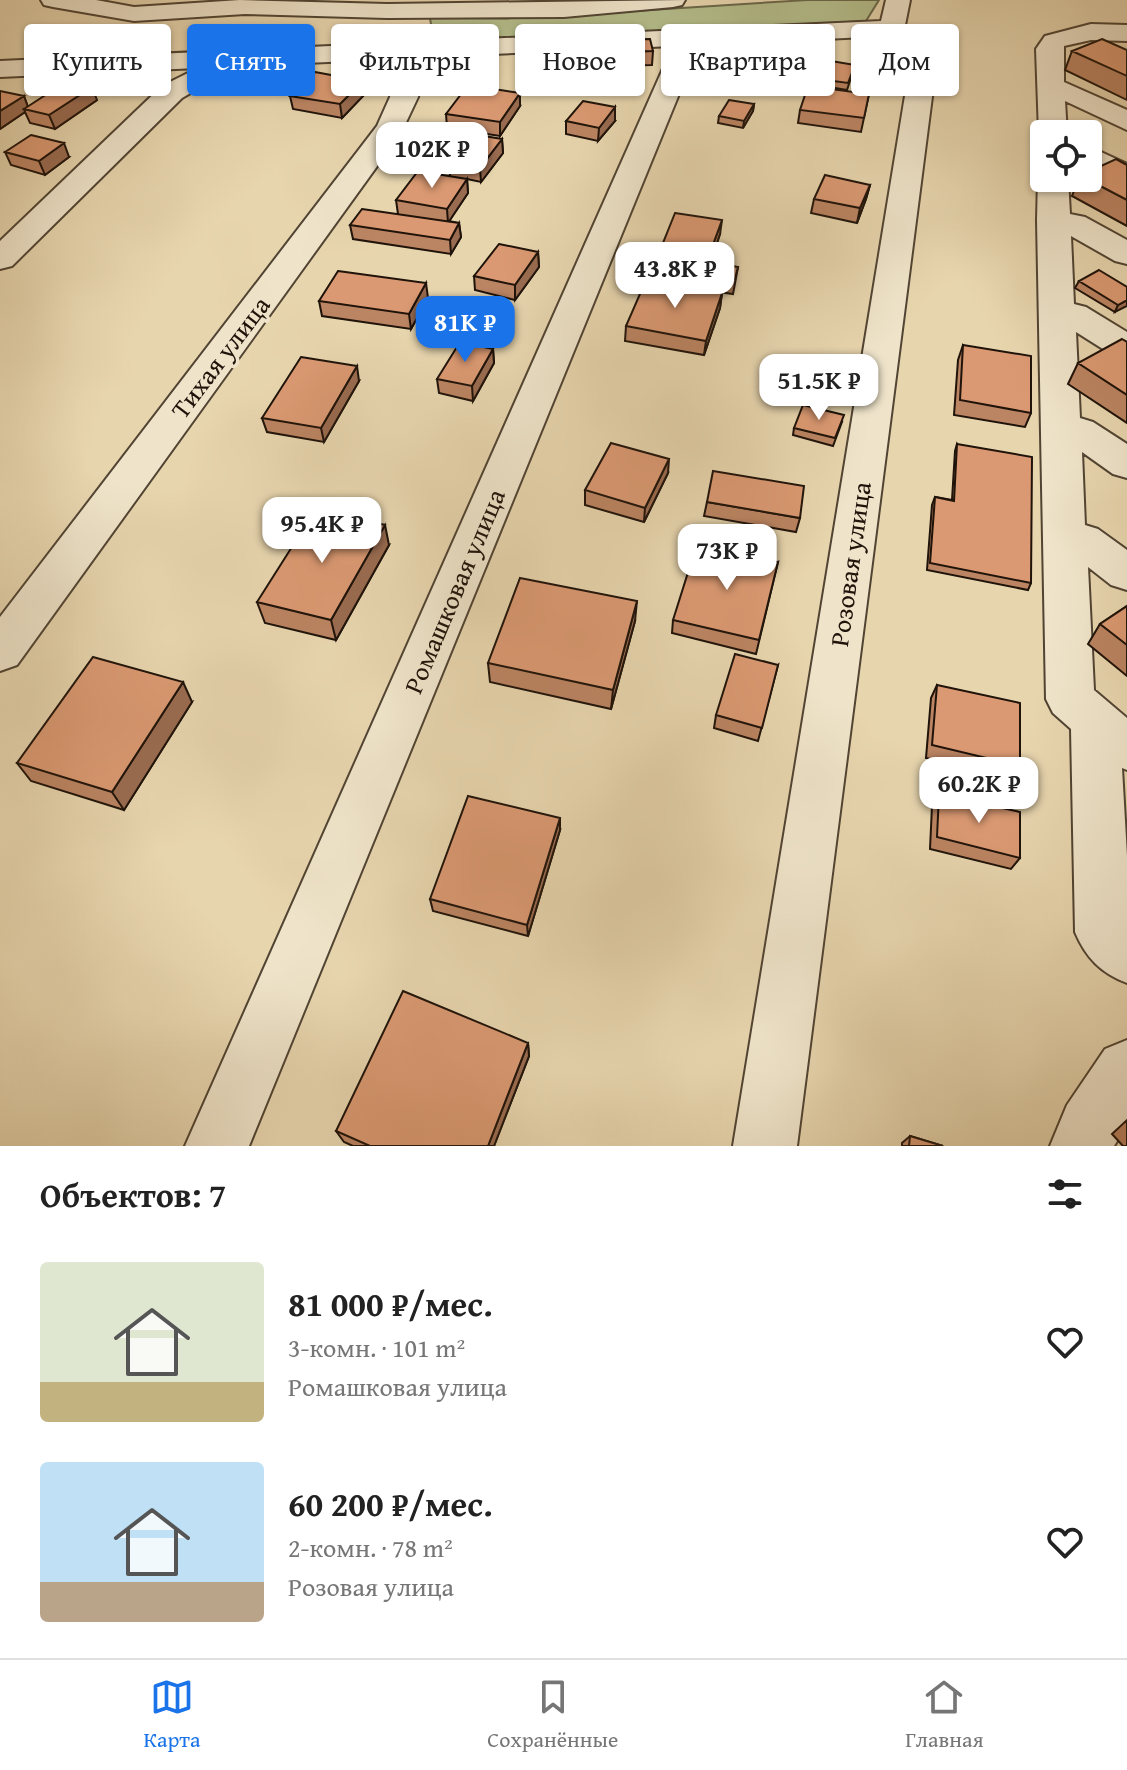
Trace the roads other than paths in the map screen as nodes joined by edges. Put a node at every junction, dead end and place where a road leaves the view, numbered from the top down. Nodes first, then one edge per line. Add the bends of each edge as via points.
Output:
1 (53, 0) edge
2 (248, 3) edge
3 (566, 5) edge
4 (391, 6) edge
5 (895, 14) edge
6 (682, 18) edge
7 (499, 39) edge
8 (1121, 45) edge
9 (187, 60) edge
10 (0, 69) edge
11 (187, 84) edge
12 (1050, 89) junction
13 (404, 96) edge
14 (1052, 120) edge
15 (1127, 121) edge
16 (1102, 163) edge
17 (1127, 176) edge
18 (1053, 192) edge
19 (1053, 220) junction
20 (1127, 254) edge
21 (0, 259) edge
22 (1059, 312) junction
23 (1127, 348) edge
24 (1063, 427) junction
25 (1127, 464) edge
26 (1064, 535) junction
27 (1127, 573) edge
28 (0, 652) edge
29 (1111, 734) edge
30 (1127, 955) edge
31 (1127, 1071) edge
32 (217, 1146) edge
33 (765, 1146) edge
34 (1082, 1146) edge

1 - 2 street via 134,14
2 - 4 street
3 - 4 street
3 - 6 street
5 - 6 street
5 - 33 street, Розовая улица via 925,50
6 - 7 street
6 - 32 street, Ромашковая улица
8 - 12 street via 1070,35 1054,41 1049,49
9 - 10 street
11 - 21 street via 172,92
12 - 14 street
12 - 15 street via 1064,90
13 - 28 street, Тихая улица via 391,127
16 - 17 street
18 - 19 street
19 - 20 street via 1074,224
19 - 22 street
22 - 23 street via 1074,315
22 - 24 street
24 - 25 street via 1079,431
24 - 26 street
26 - 27 street via 1083,540
26 - 29 street via 1070,699
29 - 30 street via 1103,932
31 - 34 street

